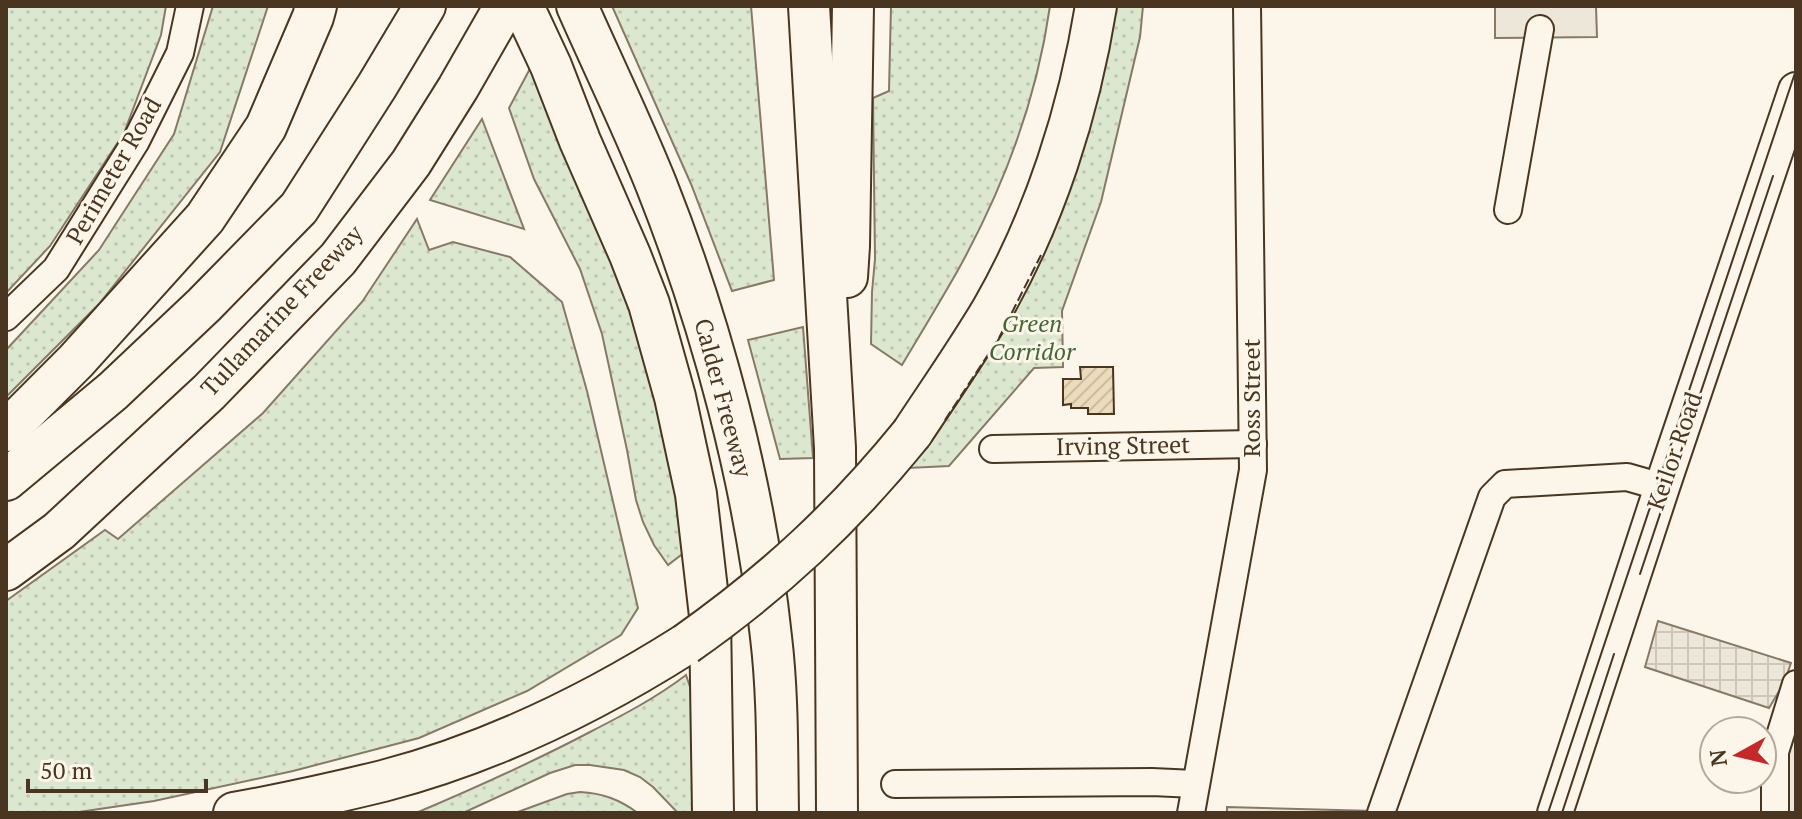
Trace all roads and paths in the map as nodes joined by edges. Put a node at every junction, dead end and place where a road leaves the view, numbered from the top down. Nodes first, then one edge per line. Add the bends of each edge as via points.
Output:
1 (190, 6) edge
2 (316, 6) edge
3 (425, 6) edge
4 (505, 6) edge
5 (523, 6) edge
6 (577, 6) edge
7 (809, 6) edge
8 (853, 6) edge
9 (1096, 6) edge
10 (1247, 6) edge
11 (1540, 29) dead end
12 (1796, 90) edge
13 (1508, 210) dead end
14 (6, 317) edge
15 (6, 431) edge
16 (1253, 444) junction
17 (835, 448) junction
18 (993, 449) dead end
19 (6, 480) edge
20 (1662, 487) junction
21 (6, 570) edge
22 (1796, 684) edge
23 (448, 761) junction
24 (895, 784) dead end
25 (1195, 784) junction
26 (234, 813) edge
27 (348, 813) edge
28 (713, 813) edge
29 (778, 813) edge
30 (837, 813) edge
31 (1191, 813) edge
32 (1381, 813) edge
33 (1555, 813) edge
34 (1775, 813) edge

1 - 14 street, Perimeter Road via 180,53 136,141 56,269
2 - 15 highway via 266,127 205,218
3 - 19 highway via 299,208 113,391
4 - 21 highway, Tullamarine Freeway via 411,163 338,259 209,392 59,531
5 - 28 highway via 630,255 675,397 696,494 710,616
6 - 29 highway, Calder Freeway via 656,184 724,388 766,592
7 - 17 highway
8 - 17 highway via 849,246
9 - 23 highway, bridge via 1072,114 1027,240 993,308 912,433 816,539 736,609 639,674 552,719
10 - 16 street, Ross Street
11 - 13 street
12 - 20 main road, Keilor Road
16 - 18 street, Irving Street
16 - 25 street, Ross Street via 1251,486
17 - 30 highway
20 - 32 street via 1627,477 1505,484 1492,497
20 - 33 main road, Keilor Road
22 - 34 street via 1775,752
23 - 26 highway
23 - 27 highway
24 - 25 street
25 - 31 street, Ross Street

